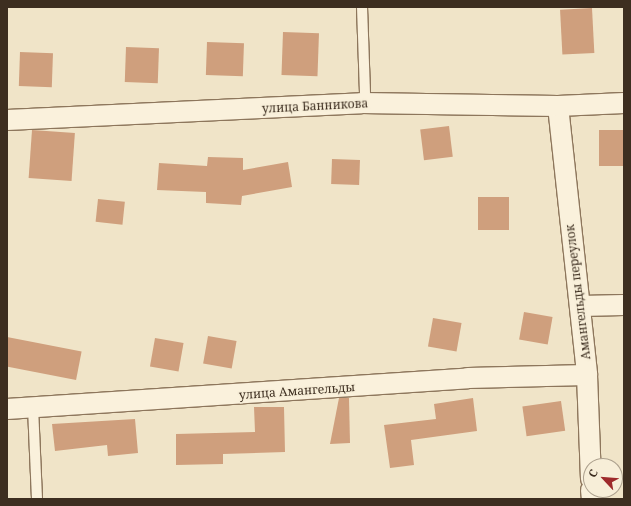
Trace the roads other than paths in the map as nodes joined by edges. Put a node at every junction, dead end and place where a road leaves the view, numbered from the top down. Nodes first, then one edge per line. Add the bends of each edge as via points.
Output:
1 (362, 7) edge
2 (365, 92) dead end
3 (624, 103) edge
4 (558, 106) junction
5 (7, 120) edge
6 (624, 305) edge
7 (580, 306) junction
8 (587, 375) junction
9 (33, 406) junction
10 (7, 409) edge
11 (590, 458) edge
12 (37, 499) edge

1 - 2 lane
3 - 4 street, улица Банникова
4 - 5 street, улица Банникова via 362,103
4 - 7 street, Амангельды переулок
6 - 7 street
7 - 8 street, Амангельды переулок
8 - 9 street, улица Амангельды via 468,378 75,407
8 - 11 street, Амангельды переулок
9 - 10 street, улица Амангельды
9 - 12 lane

